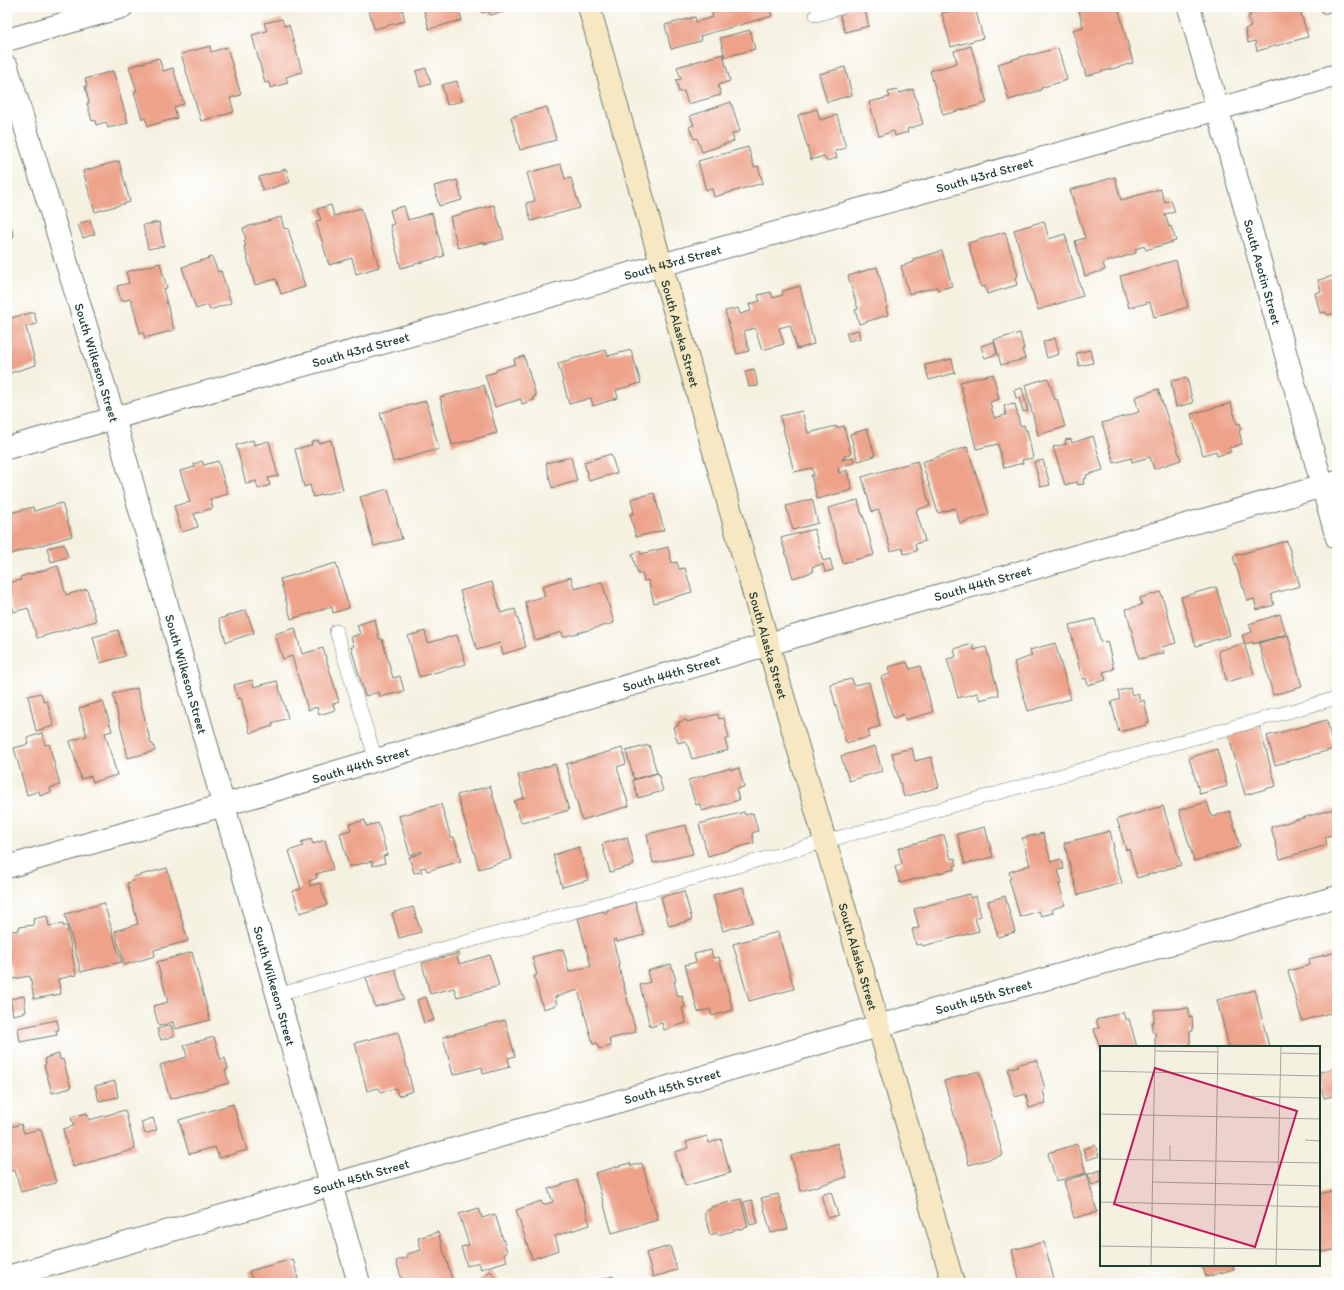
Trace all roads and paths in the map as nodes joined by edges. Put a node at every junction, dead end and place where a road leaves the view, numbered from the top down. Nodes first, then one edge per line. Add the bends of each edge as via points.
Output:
1 (122, 7) edge
2 (589, 7) edge
3 (843, 7) edge
4 (1189, 7) edge
5 (816, 14) dead end
6 (7, 40) edge
7 (7, 67) edge
8 (1337, 75) edge
9 (1218, 110) junction
10 (662, 265) junction
11 (114, 418) junction
12 (7, 448) edge
13 (1330, 484) edge
14 (1337, 538) edge
15 (336, 631) dead end
16 (768, 644) junction
17 (1337, 698) edge
18 (376, 760) junction
19 (224, 805) junction
20 (825, 842) junction
21 (7, 867) edge
22 (1337, 897) edge
23 (277, 995) junction
24 (878, 1026) junction
25 (331, 1185) junction
26 (7, 1277) edge
27 (359, 1283) edge
28 (953, 1283) edge

1 - 6 street
2 - 10 street, South Alaska Street
3 - 5 lane
4 - 9 street, South Asotin Street
7 - 11 street, South Wilkeson Street
8 - 9 street, South 43rd Street
9 - 10 street, South 43rd Street
9 - 13 street, South Asotin Street
10 - 11 street, South 43rd Street
10 - 16 street, South Alaska Street
11 - 12 street, South 43rd Street
11 - 19 street, South Wilkeson Street
13 - 14 street, South Asotin Street
13 - 16 street, South 44th Street
15 - 18 lane
16 - 18 street, South 44th Street
16 - 20 street, South Alaska Street
17 - 20 lane
18 - 19 street, South 44th Street
19 - 21 street, South 44th Street
19 - 23 street, South Wilkeson Street
20 - 23 lane
20 - 24 street, South Alaska Street
22 - 24 street, South 45th Street
23 - 25 street, South Wilkeson Street
24 - 25 street, South 45th Street
24 - 28 street, South Alaska Street
25 - 26 street, South 45th Street
25 - 27 street, South Wilkeson Street

